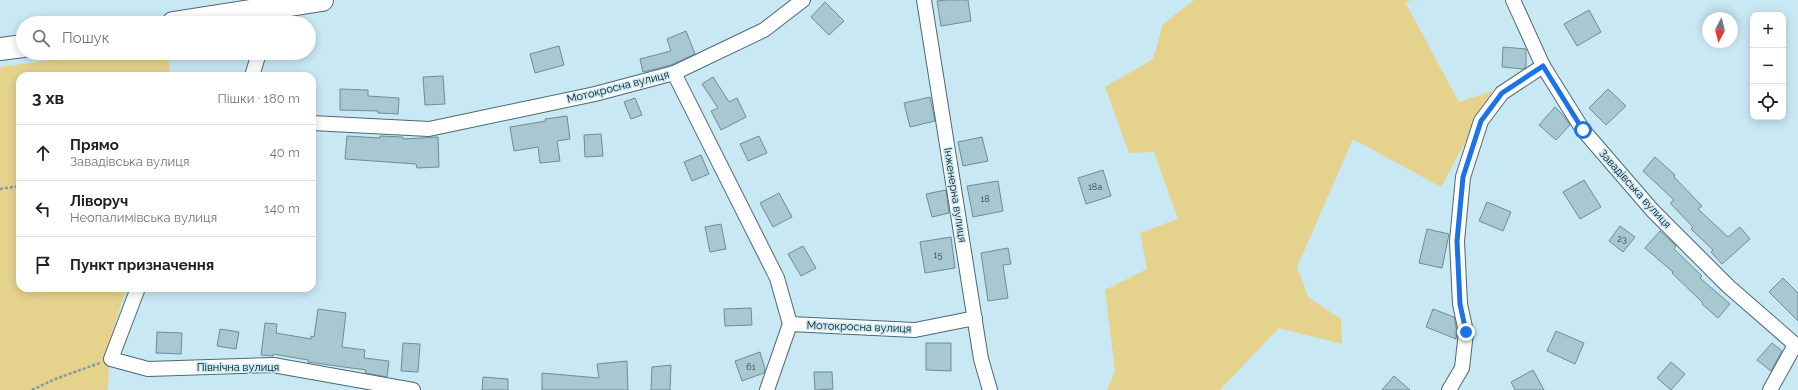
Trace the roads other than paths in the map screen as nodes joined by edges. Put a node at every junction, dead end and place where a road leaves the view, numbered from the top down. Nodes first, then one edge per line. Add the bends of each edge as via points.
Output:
1 (322, 0) edge
2 (803, 0) edge
3 (924, 0) edge
4 (1513, 0) edge
5 (267, 16) edge
6 (16, 47) edge
7 (0, 49) edge
8 (257, 60) edge
9 (1543, 66) junction
10 (253, 72) edge
11 (674, 72) junction
12 (316, 123) edge
13 (136, 292) edge
14 (975, 318) junction
15 (790, 324) junction
16 (1796, 346) edge
17 (412, 390) edge
18 (767, 390) edge
19 (990, 390) edge
20 (1449, 390) edge
21 (1770, 390) edge

1 - 5 main road
2 - 11 street via 764,30
3 - 14 street, Інженерна вулиця
4 - 9 street, Завадівська вулиця
6 - 7 main road
8 - 10 street
9 - 16 street, Завадівська вулиця via 1583,130 1652,211 1728,286
9 - 20 street via 1502,93 1481,121 1463,177 1457,241 1460,304 1466,332 1462,368
11 - 12 street, Мотокросна вулиця via 595,94 429,129
11 - 15 street, Мотокросна вулиця via 778,278
13 - 17 street, Північна вулиця via 111,359 148,369 273,365
14 - 15 street, Мотокросна вулиця via 915,330
14 - 19 street, Інженерна вулиця via 981,359
15 - 18 street, Мотокросна вулиця
16 - 21 street

